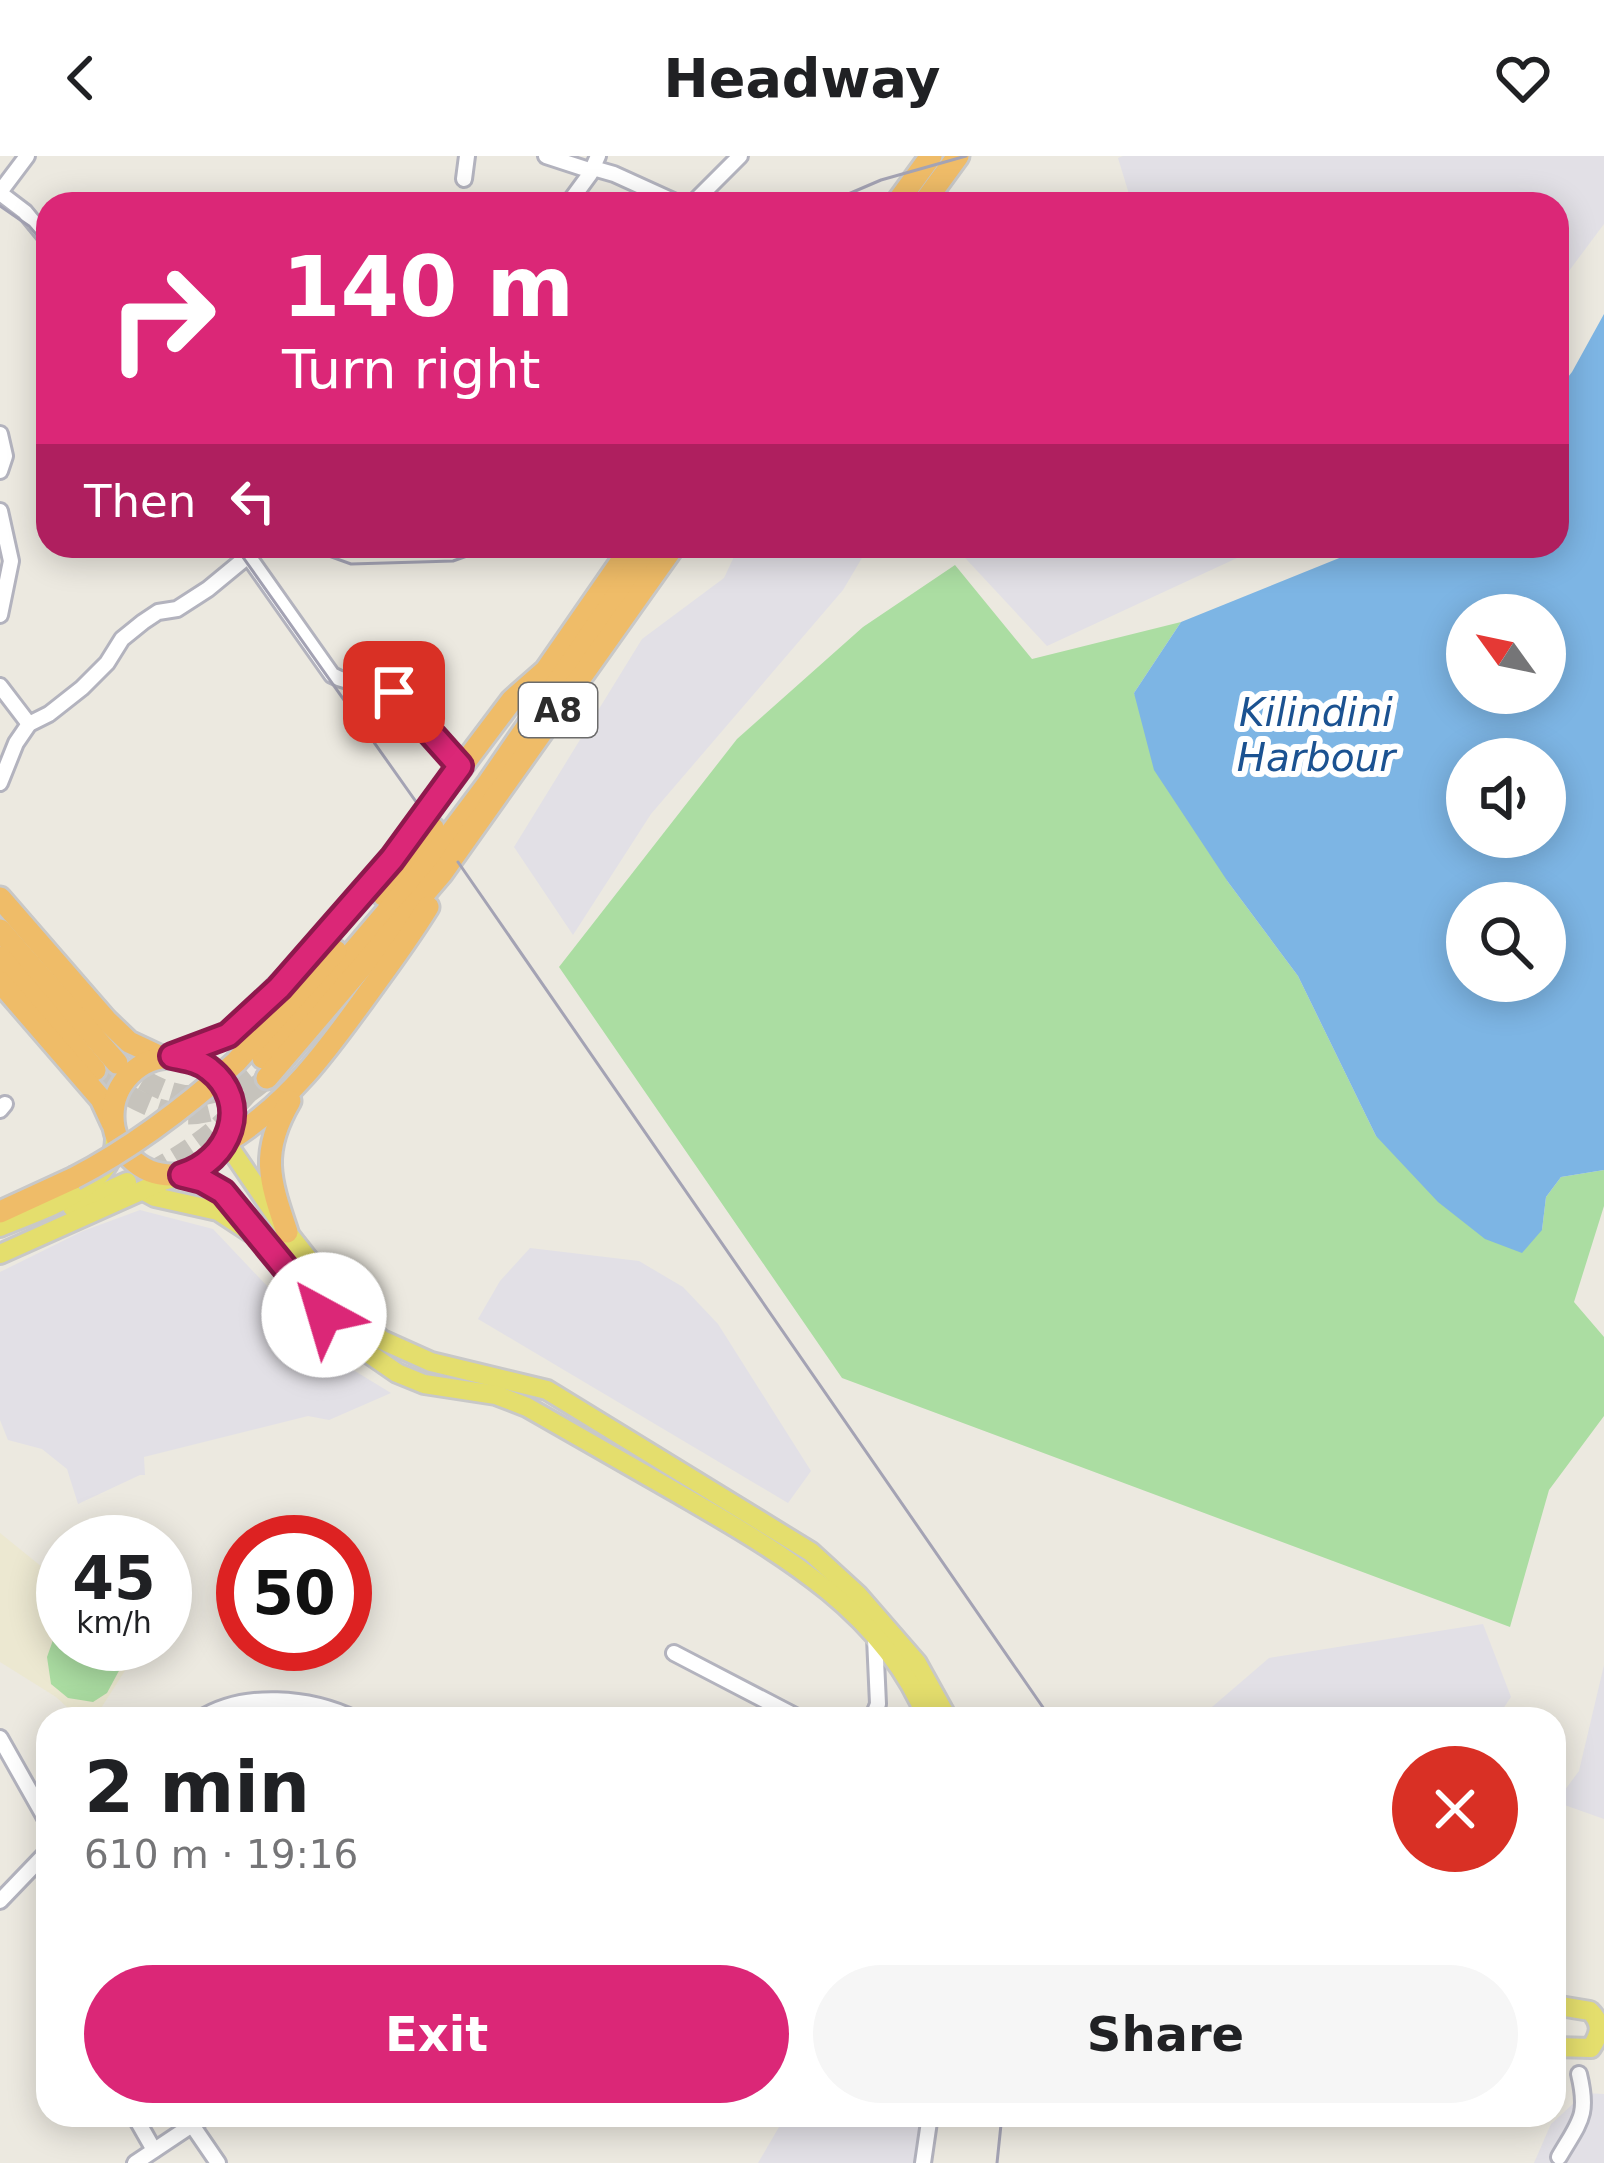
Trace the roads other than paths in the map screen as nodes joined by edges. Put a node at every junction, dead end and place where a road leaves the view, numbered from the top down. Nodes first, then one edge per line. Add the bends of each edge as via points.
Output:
1 (27, 156) edge
2 (467, 156) edge
3 (545, 156) edge
4 (740, 156) edge
5 (931, 156) edge
6 (958, 156) edge
7 (594, 165) edge
8 (464, 179) dead end
9 (0, 192) edge
10 (576, 192) edge
11 (654, 192) edge
12 (704, 192) edge
13 (905, 192) edge
14 (932, 192) edge
15 (36, 225) edge
16 (0, 434) edge
17 (0, 471) edge
18 (0, 511) edge
19 (237, 558) edge
20 (250, 558) edge
21 (624, 558) edge
22 (643, 558) edge
23 (665, 558) edge
24 (0, 615) edge
25 (546, 670) junction
26 (0, 686) edge
27 (29, 724) junction
28 (460, 766) junction
29 (0, 782) edge
30 (442, 873) junction
31 (0, 898) edge
32 (0, 930) edge
33 (0, 958) edge
34 (0, 982) edge
35 (166, 1057) junction
36 (302, 1080) junction
37 (114, 1130) junction
38 (226, 1142) junction
39 (182, 1175) junction
40 (135, 1186) junction
41 (0, 1212) edge
42 (0, 1227) edge
43 (287, 1232) junction
44 (0, 1239) edge
45 (264, 1240) junction
46 (0, 1254) edge
47 (875, 1638) junction
48 (674, 1653) dead end
49 (226, 1707) edge
50 (317, 1707) edge
51 (779, 1707) edge
52 (877, 1707) edge
53 (921, 1707) edge
54 (941, 1707) edge
55 (0, 1738) edge
56 (36, 1802) edge
57 (36, 1863) edge
58 (0, 1900) edge
59 (1566, 2006) edge
60 (1566, 2047) edge
61 (1580, 2074) dead end
62 (141, 2127) edge
63 (189, 2127) edge
64 (193, 2127) edge
65 (928, 2127) edge
66 (154, 2150) junction
67 (1559, 2157) dead end
68 (135, 2163) edge
69 (218, 2163) edge
70 (923, 2163) edge

1 - 9 street
2 - 8 street
3 - 7 street
4 - 12 street
5 - 13 highway
6 - 14 highway
7 - 10 street
7 - 11 street
9 - 15 street
16 - 17 street
18 - 24 street via 11,561
19 - 27 street via 191,600 143,622 82,688
20 - 28 street via 332,675 394,692
21 - 25 highway
22 - 30 highway, A8 via 489,782 265,1068
23 - 30 highway, A8
25 - 28 highway
25 - 41 highway, bridge via 406,866 236,1062 118,1155
26 - 27 street
27 - 29 street
28 - 35 highway via 392,859 279,988 228,1035
30 - 36 highway via 427,910
31 - 35 highway via 106,1020 129,1042
32 - 33 highway via 110,1071
34 - 37 highway via 101,1099
35 - 37 highway via 124,1081
35 - 38 highway via 191,1060 222,1083 230,1101
36 - 38 highway
36 - 43 highway via 269,1150
37 - 39 highway via 144,1169
37 - 42 main road via 110,1163 95,1181
38 - 39 highway
38 - 43 main road
39 - 40 main road
39 - 45 main road via 223,1192
40 - 44 main road
40 - 45 main road via 218,1211
40 - 46 main road
43 - 54 main road via 382,1340 431,1362 547,1390 811,1552 917,1663
45 - 47 main road via 342,1335 397,1373 527,1407 800,1567
47 - 52 street
47 - 53 main road
48 - 51 street
49 - 50 street via 281,1700
55 - 56 street
57 - 58 street
59 - 60 main road via 1590,2011 1600,2030 1591,2048
61 - 67 street via 1586,2101
62 - 66 street
63 - 66 street
64 - 69 street
65 - 70 street
66 - 68 street

